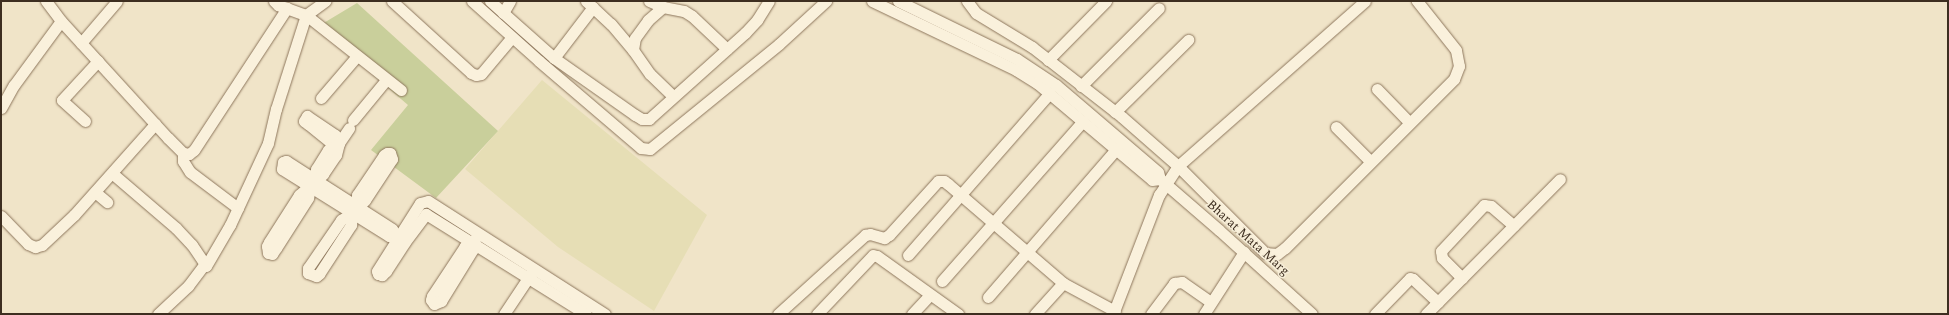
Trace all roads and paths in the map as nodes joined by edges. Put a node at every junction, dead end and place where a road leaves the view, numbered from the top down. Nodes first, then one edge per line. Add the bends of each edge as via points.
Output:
1 (46, 1) edge
2 (117, 1) edge
3 (274, 1) edge
4 (325, 1) edge
5 (392, 1) edge
6 (472, 1) edge
7 (490, 1) edge
8 (510, 1) edge
9 (649, 1) edge
10 (769, 1) edge
11 (826, 1) edge
12 (872, 1) edge
13 (898, 1) edge
14 (967, 1) edge
15 (1106, 1) edge
16 (1365, 1) edge
17 (1417, 1) edge
18 (589, 4) edge
19 (663, 7) junction
20 (287, 8) junction
21 (1159, 8) dead end
22 (503, 13) junction
23 (306, 15) junction
24 (61, 21) junction
25 (512, 37) junction
26 (1188, 40) dead end
27 (82, 43) junction
28 (727, 49) junction
29 (633, 50) junction
30 (357, 56) junction
31 (554, 58) junction
32 (1048, 60) junction
33 (98, 61) junction
34 (386, 80) junction
35 (1081, 86) junction
36 (1377, 89) dead end
37 (401, 90) dead end
38 (1050, 93) junction
39 (673, 96) junction
40 (321, 98) dead end
41 (1, 108) edge
42 (1115, 112) junction
43 (85, 121) dead end
44 (1083, 121) junction
45 (1410, 123) junction
46 (155, 124) junction
47 (1336, 127) dead end
48 (1116, 149) junction
49 (183, 153) junction
50 (1371, 162) junction
51 (1178, 166) junction
52 (113, 174) junction
53 (1560, 179) dead end
54 (1162, 181) junction
55 (313, 183) junction
56 (95, 192) junction
57 (961, 196) junction
58 (423, 201) junction
59 (107, 202) dead end
60 (238, 208) junction
61 (355, 210) junction
62 (426, 214) junction
63 (1, 216) edge
64 (992, 224) junction
65 (1514, 226) junction
66 (475, 238) junction
67 (401, 239) junction
68 (1027, 252) junction
69 (1244, 252) junction
70 (908, 255) dead end
71 (204, 265) junction
72 (531, 273) junction
73 (1462, 278) junction
74 (942, 281) dead end
75 (1063, 283) junction
76 (930, 295) junction
77 (988, 296) dead end
78 (1211, 302) junction
79 (1438, 302) junction
80 (1114, 313) edge
81 (158, 314) edge
82 (504, 314) edge
83 (586, 314) edge
84 (605, 314) edge
85 (778, 314) edge
86 (817, 314) edge
87 (912, 314) edge
88 (958, 314) edge
89 (1035, 314) edge
90 (1151, 314) edge
91 (1204, 314) edge
92 (1312, 314) edge
93 (1375, 314) edge
94 (1426, 314) edge

1 - 24 street
2 - 27 street
3 - 20 street
4 - 23 street
5 - 25 street via 476,75 481,74
6 - 25 street
7 - 22 street
8 - 22 street
9 - 19 street
10 - 28 street via 751,27
11 - 25 street via 779,44 650,149 641,148
12 - 38 street via 1016,70
13 - 54 street via 997,48 1037,71 1084,107 1158,172
14 - 32 street via 976,13 1032,47
15 - 32 street
16 - 51 street
17 - 45 street via 1456,50 1459,66 1454,79
18 - 29 street
18 - 31 street
19 - 28 street via 684,11 692,16
19 - 29 street via 648,20 635,38
20 - 23 street
20 - 49 street via 194,150 189,154
21 - 35 street
22 - 31 street
23 - 30 street
23 - 60 street via 276,109 268,143
24 - 27 street
24 - 41 street via 14,85
26 - 42 street
27 - 33 street
28 - 39 street
29 - 39 street via 650,74
30 - 34 street
30 - 40 street
31 - 39 street via 642,119 654,116
32 - 35 street
33 - 43 street via 62,100
33 - 46 street
34 - 37 street
34 - 55 street via 339,143 328,150 316,169
35 - 42 street
36 - 45 street
38 - 44 street
38 - 57 street
42 - 51 street
44 - 48 street
44 - 64 street
45 - 50 street
46 - 49 street
46 - 52 street
47 - 50 street
48 - 54 street via 1152,180
48 - 68 street
49 - 60 street via 183,162 190,172
50 - 51 street via 1286,248 1277,254 1265,253
51 - 54 street
52 - 56 street
52 - 71 street via 176,228 192,245
53 - 65 street
54 - 69 street, Bharat Mata Marg
54 - 80 street
55 - 55 street via 308,198 272,254 268,253 269,242 299,194
55 - 61 street
56 - 59 street
56 - 63 street via 42,246 28,244
57 - 64 street
57 - 70 street
57 - 85 street via 944,182 938,182 889,235 884,238 865,235
58 - 62 street
58 - 66 street via 428,201
58 - 67 street
60 - 71 street via 206,266
61 - 61 street via 351,225 319,274 316,276 308,272 308,268 341,220
61 - 67 street via 389,236
62 - 66 street
62 - 67 street
64 - 68 street
64 - 74 street
65 - 73 street
65 - 73 street via 1491,206 1484,205 1441,251 1442,258
66 - 66 street via 473,249 441,300 434,304 432,296 465,246
66 - 72 street
68 - 75 street
68 - 77 street
69 - 78 street
69 - 92 street, Bharat Mata Marg
71 - 81 street via 188,286
72 - 82 street
72 - 83 street
72 - 84 street
73 - 79 street
75 - 80 street
75 - 89 street
76 - 86 street via 874,256
76 - 87 street
76 - 88 street
78 - 90 street via 1182,282 1174,283
78 - 91 street
79 - 93 street via 1410,278
79 - 94 street

